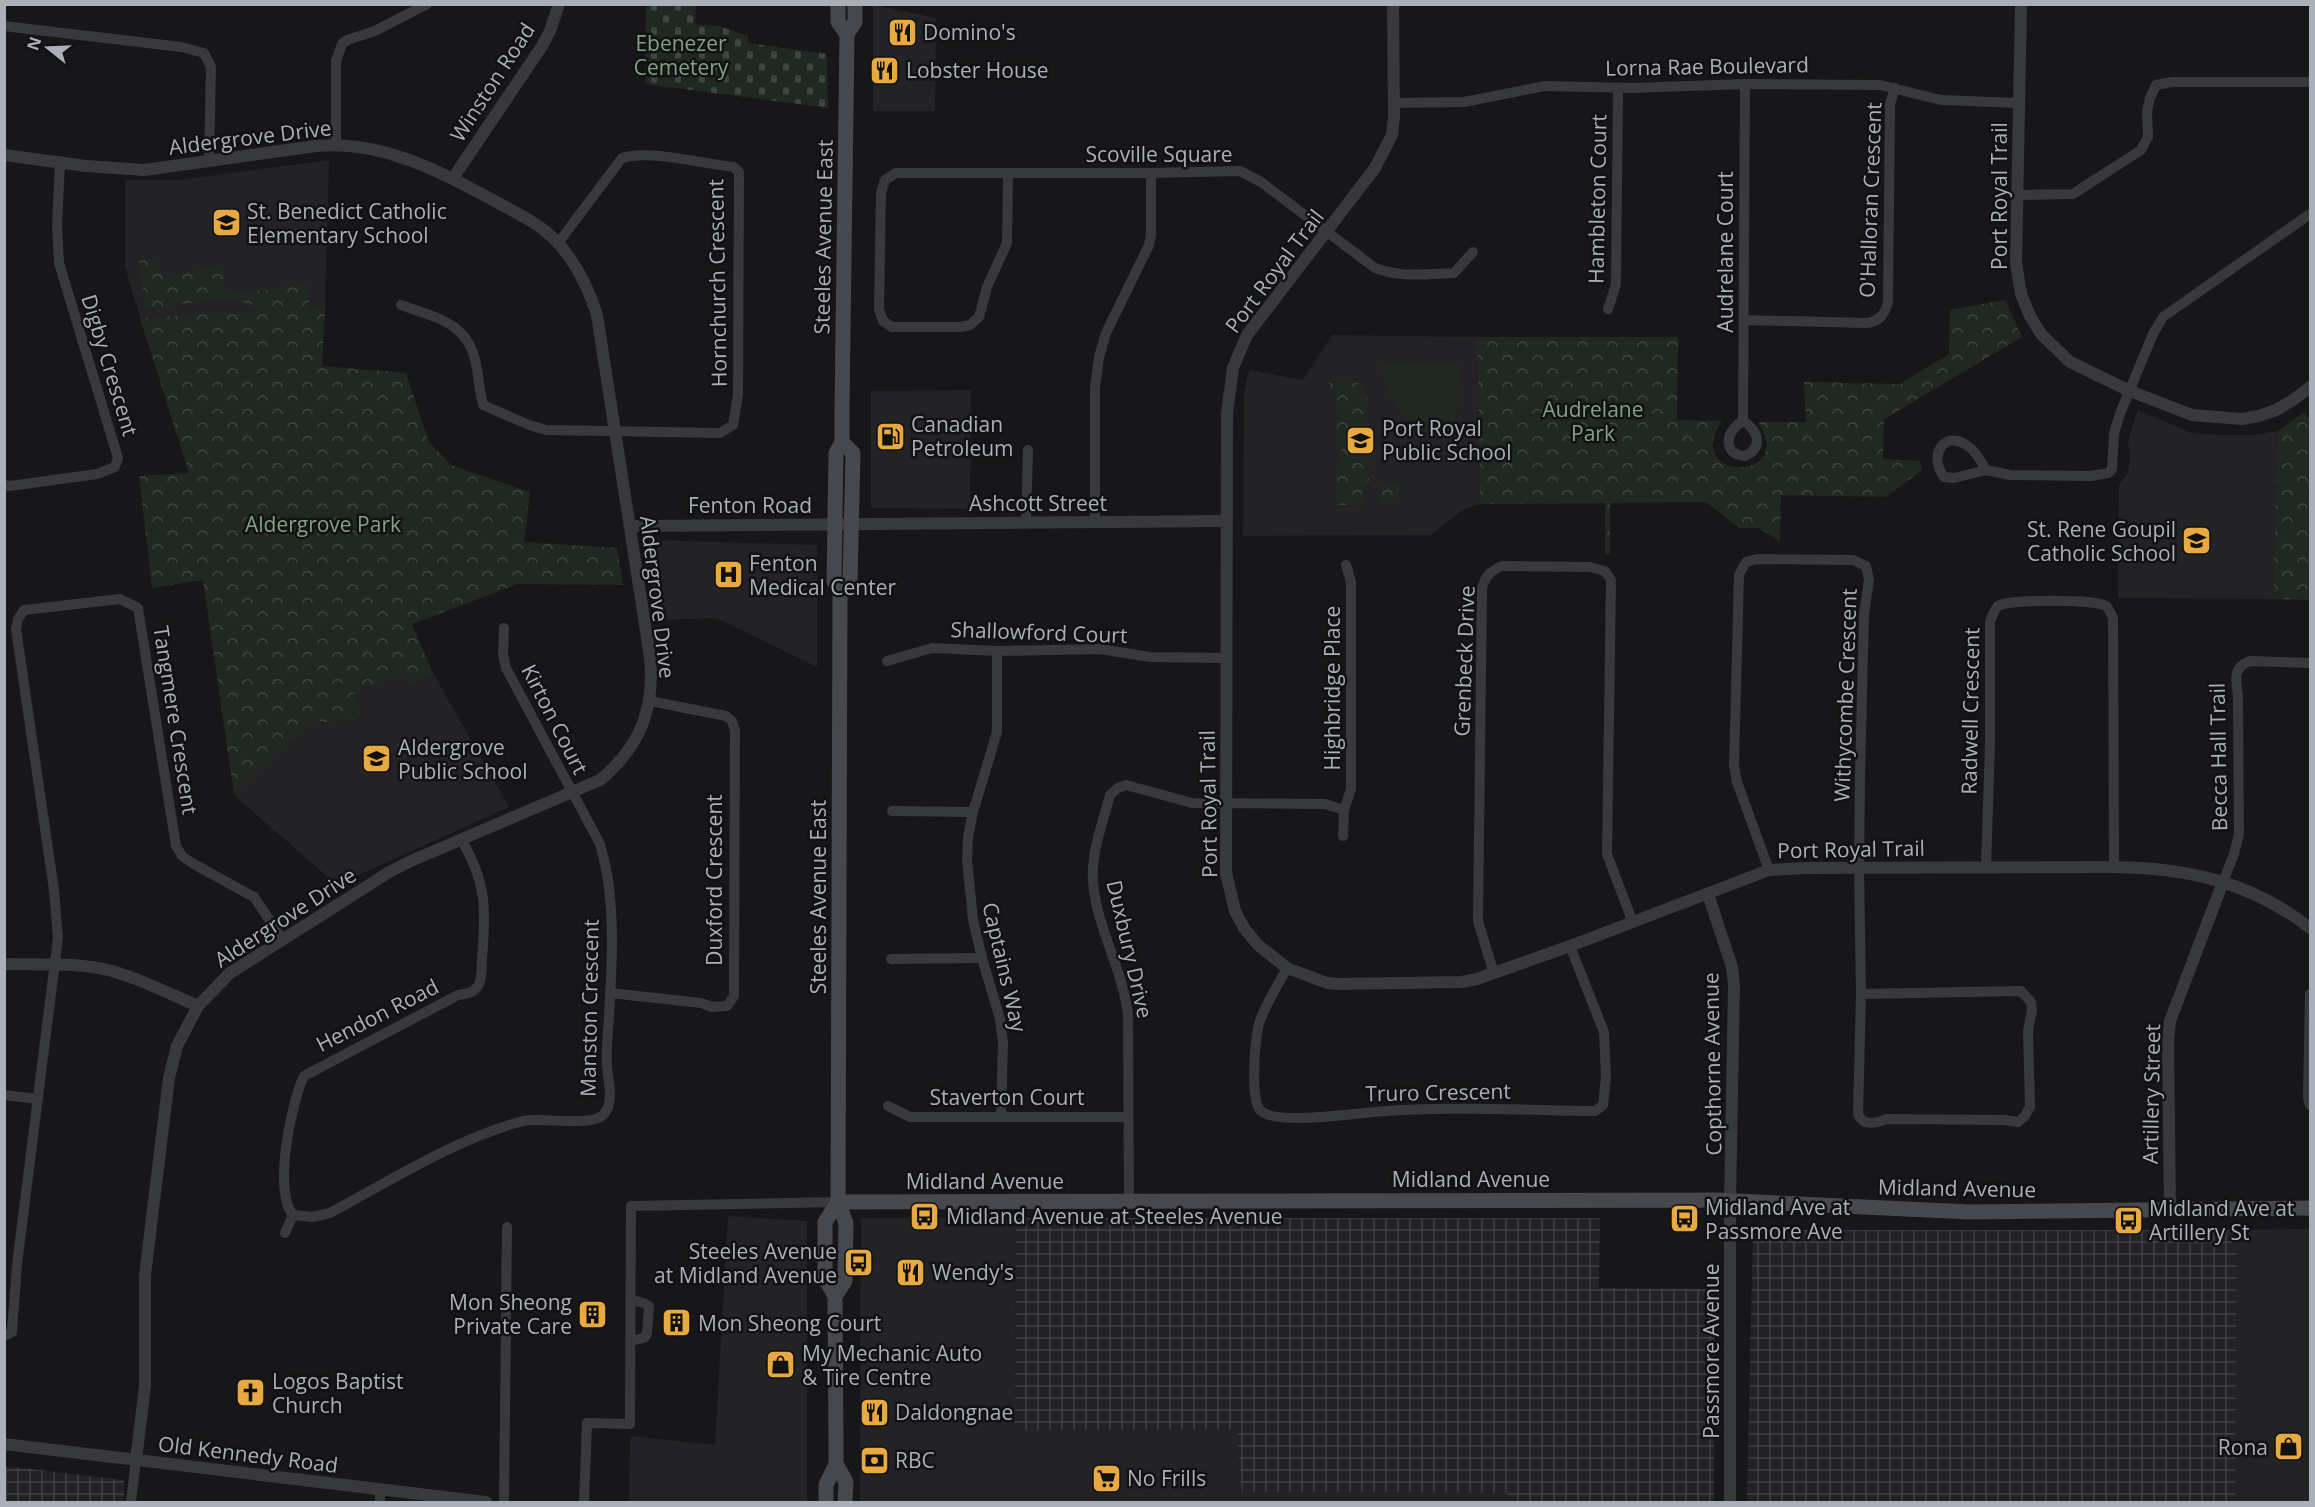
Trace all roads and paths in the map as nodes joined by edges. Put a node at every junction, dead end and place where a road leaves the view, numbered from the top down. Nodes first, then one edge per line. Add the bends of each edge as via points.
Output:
1 (427, 4) edge
2 (559, 4) edge
3 (838, 4) edge
4 (855, 4) edge
5 (1394, 4) edge
6 (2021, 4) edge
7 (4, 26) edge
8 (847, 33) junction
9 (2310, 82) edge
10 (1745, 84) junction
11 (1618, 88) junction
12 (1895, 88) junction
13 (1395, 103) junction
14 (2019, 103) junction
15 (336, 144) junction
16 (4, 155) edge
17 (209, 161) junction
18 (60, 162) junction
19 (1151, 173) junction
20 (1008, 174) junction
21 (453, 178) junction
22 (2017, 195) junction
23 (2310, 214) edge
24 (1326, 233) junction
25 (558, 243) junction
26 (1473, 252) dead end
27 (401, 305) dead end
28 (1608, 309) dead end
29 (1744, 320) junction
30 (2310, 387) edge
31 (2130, 391) junction
32 (1743, 421) dead end
33 (616, 430) junction
34 (842, 442) junction
35 (1028, 450) dead end
36 (1986, 470) junction
37 (4, 485) edge
38 (1226, 521) junction
39 (1095, 522) junction
40 (1026, 523) junction
41 (835, 524) junction
42 (851, 524) junction
43 (630, 526) junction
44 (1346, 565) dead end
45 (840, 592) junction
46 (504, 628) dead end
47 (998, 651) junction
48 (1227, 658) junction
49 (887, 661) dead end
50 (2310, 663) edge
51 (650, 701) junction
52 (570, 792) junction
53 (1227, 803) junction
54 (1344, 810) junction
55 (891, 811) dead end
56 (973, 812) junction
57 (1343, 836) dead end
58 (461, 839) junction
59 (2114, 867) junction
60 (1859, 868) junction
61 (1986, 868) junction
62 (1769, 870) junction
63 (2223, 882) junction
64 (1708, 894) junction
65 (1633, 923) junction
66 (2310, 928) edge
67 (283, 940) junction
68 (1570, 946) junction
69 (982, 958) junction
70 (891, 959) dead end
71 (4, 964) edge
72 (54, 966) junction
73 (1287, 968) junction
74 (1494, 974) junction
75 (610, 993) junction
76 (1861, 994) junction
77 (2310, 994) edge
78 (198, 1006) junction
79 (4, 1095) edge
80 (39, 1099) junction
81 (888, 1106) dead end
82 (2310, 1106) edge
83 (1001, 1116) junction
84 (1128, 1117) junction
85 (1128, 1201) junction
86 (1730, 1201) junction
87 (838, 1202) junction
88 (2310, 1208) edge
89 (2170, 1209) junction
90 (293, 1215) junction
91 (507, 1227) dead end
92 (285, 1233) dead end
93 (631, 1300) junction
94 (4, 1336) edge
95 (631, 1341) junction
96 (4, 1444) edge
97 (136, 1460) junction
98 (836, 1464) junction
99 (380, 1496) edge
100 (131, 1503) edge
101 (486, 1503) edge
102 (504, 1503) edge
103 (584, 1503) edge
104 (826, 1503) edge
105 (845, 1503) edge
106 (1730, 1503) edge

1 - 15 street via 342,44 336,61
2 - 21 street, Winston Road via 542,46
3 - 8 main road, Steeles Avenue East via 838,22
4 - 8 main road, Steeles Avenue East via 855,22
5 - 13 street, Port Royal Trail
6 - 14 street, Port Royal Trail
7 - 17 street via 204,53 211,67
8 - 34 main road, Steeles Avenue East
9 - 22 street via 2156,85 2147,111 2148,137 2141,150 2073,194
10 - 11 street, Lorna Rae Boulevard
10 - 12 street, Lorna Rae Boulevard via 1865,84
10 - 29 street, Audrelane Court
11 - 13 street, Lorna Rae Boulevard via 1545,86 1464,102
11 - 28 street, Hambleton Court via 1616,284
12 - 14 street, Lorna Rae Boulevard via 1941,100
12 - 29 street, O'Halloran Crescent via 1890,104 1888,302 1883,316 1867,323
13 - 24 street, Port Royal Trail via 1392,135 1383,157
14 - 22 street, Port Royal Trail
15 - 17 street, Aldergrove Drive
15 - 21 street, Aldergrove Drive via 371,148 409,159
16 - 18 street, Aldergrove Drive
17 - 18 street, Aldergrove Drive via 144,170
18 - 37 street, Digby Crescent via 59,263 118,458 115,467 97,474
19 - 20 street, Scoville Square
19 - 24 street, Scoville Square via 1240,171 1262,182
19 - 39 street via 1149,246 1106,333 1096,375
20 - 20 street, Scoville Square via 896,173 885,180 881,193 879,309 883,321 892,327 960,327 979,317 983,297 1006,243
21 - 25 street, Aldergrove Drive via 522,215
22 - 31 street, Port Royal Trail via 2016,263 2021,294 2032,321 2070,362
23 - 31 street via 2163,317
24 - 26 street, Scoville Square via 1375,268 1400,275 1454,273
24 - 38 street, Port Royal Trail via 1253,327 1236,359 1227,413
25 - 33 street, Aldergrove Drive via 582,278 597,315
25 - 33 street, Hornchurch Crescent via 621,158 655,156 734,167 739,172 738,395 734,426 720,433
27 - 33 street via 451,324 469,340 483,405 546,430
29 - 32 street, Audrelane Court
30 - 31 street, Port Royal Trail via 2276,410 2242,419 2192,415
31 - 36 street via 2114,433 2112,469 2108,473 2010,475
33 - 43 street, Aldergrove Drive
34 - 41 main road, Steeles Avenue East via 836,453
34 - 42 main road, Steeles Avenue East via 853,453
35 - 40 street
36 - 36 street via 1979,457 1958,441 1950,441 1937,454 1937,467 1944,477
38 - 39 street, Ashcott Street
38 - 48 street, Port Royal Trail
39 - 40 street, Ashcott Street
40 - 42 street, Ashcott Street
41 - 42 street, Ashcott Street
41 - 43 street, Fenton Road
41 - 45 main road, Steeles Avenue East via 834,581
42 - 45 main road, Steeles Avenue East via 850,582
43 - 51 street, Aldergrove Drive via 650,657
44 - 54 street, Highbridge Place via 1351,582 1351,789
45 - 87 main road, Steeles Avenue East
46 - 52 street, Kirton Court via 506,668
47 - 48 street, Shallowford Court via 1100,649 1150,657
47 - 49 street, Shallowford Court via 932,648
47 - 56 street, Captains Way via 997,732
48 - 53 street, Port Royal Trail
50 - 63 street, Becca Hall Trail via 2254,661 2244,664 2235,676 2239,834
51 - 52 street, Aldergrove Drive via 622,760 600,780
51 - 75 street, Duxford Crescent via 726,716 735,730 734,996 727,1006 712,1006
52 - 58 street, Aldergrove Drive
52 - 75 street, Manston Crescent via 600,844 605,862 610,899
53 - 54 street via 1325,804
53 - 73 street, Port Royal Trail via 1226,873 1235,911 1250,936
53 - 84 street, Duxbury Drive via 1192,803 1133,785 1118,788 1110,795 1093,864 1093,882 1127,1004
54 - 57 street, Highbridge Place
55 - 56 street
56 - 69 street, Captains Way via 966,859
58 - 67 street, Aldergrove Drive via 391,871
58 - 90 street, Hendon Road via 484,895 478,987 304,1076 285,1148 285,1200
59 - 61 street, Port Royal Trail
59 - 61 street, Radwell Crescent via 2113,618 2107,607 2094,602 2005,602 1997,606 1990,622
59 - 63 street, Port Royal Trail via 2165,869
60 - 61 street, Port Royal Trail
60 - 62 street, Port Royal Trail
60 - 62 street, Withycombe Crescent via 1864,614 1869,580 1866,566 1853,560 1757,559 1746,562 1737,582 1734,766
60 - 76 street
62 - 64 street, Port Royal Trail
63 - 66 street, Port Royal Trail via 2267,899
63 - 89 street, Artillery Street via 2170,1021
64 - 65 street, Port Royal Trail
64 - 86 street, Copthorne Avenue via 1733,975
65 - 68 street, Port Royal Trail
65 - 74 street, Grenbeck Drive via 1607,854 1611,580 1605,571 1590,567 1502,566 1490,571 1482,589 1478,921
67 - 72 street, Tangmere Crescent via 254,897 192,863 176,846 138,608 120,599 37,607 24,610 15,629 54,890 58,938
67 - 78 street, Aldergrove Drive via 230,973
68 - 73 street, Truro Crescent via 1604,1032 1605,1092 1603,1105 1595,1111 1431,1109 1328,1116 1270,1116 1261,1112 1255,1101 1256,1038 1260,1020
68 - 74 street, Port Royal Trail
69 - 70 street
69 - 83 street, Captains Way via 1003,1042
71 - 72 street
72 - 78 street via 110,970
72 - 80 street
73 - 74 street, Port Royal Trail via 1339,984 1462,982
75 - 90 street, Manston Crescent via 610,1091 603,1115 584,1121 531,1119 490,1130 330,1213 312,1217
76 - 76 street via 1856,1105 1860,1119 1867,1123 1886,1119 2018,1122 2025,1116 2030,1107 2028,1031 2032,1010 2031,1002 2021,991
77 - 82 street
78 - 97 street, Aldergrove Drive via 177,1046 169,1078 145,1275 145,1386
79 - 80 street
80 - 94 street via 16,1264 14,1322 12,1332
81 - 83 street, Staverton Court via 910,1117
83 - 84 street, Staverton Court
84 - 85 street, Duxbury Drive
85 - 86 main road, Midland Avenue
85 - 87 main road, Midland Avenue
86 - 89 main road, Midland Avenue via 1970,1212
86 - 106 street, Passmore Avenue
87 - 93 street, Midland Avenue via 631,1206
87 - 98 main road, Steeles Avenue East via 825,1222 825,1278 836,1296
88 - 89 main road, Midland Avenue
90 - 92 street
91 - 102 street
93 - 95 street
93 - 95 street via 648,1306 647,1334
95 - 103 street via 630,1424 587,1423
96 - 97 street, Old Kennedy Road
97 - 99 street, Old Kennedy Road
97 - 100 street, Aldergrove Drive
98 - 104 main road, Steeles Avenue East via 826,1485
98 - 105 main road, Steeles Avenue East via 846,1482
99 - 101 street, Old Kennedy Road

